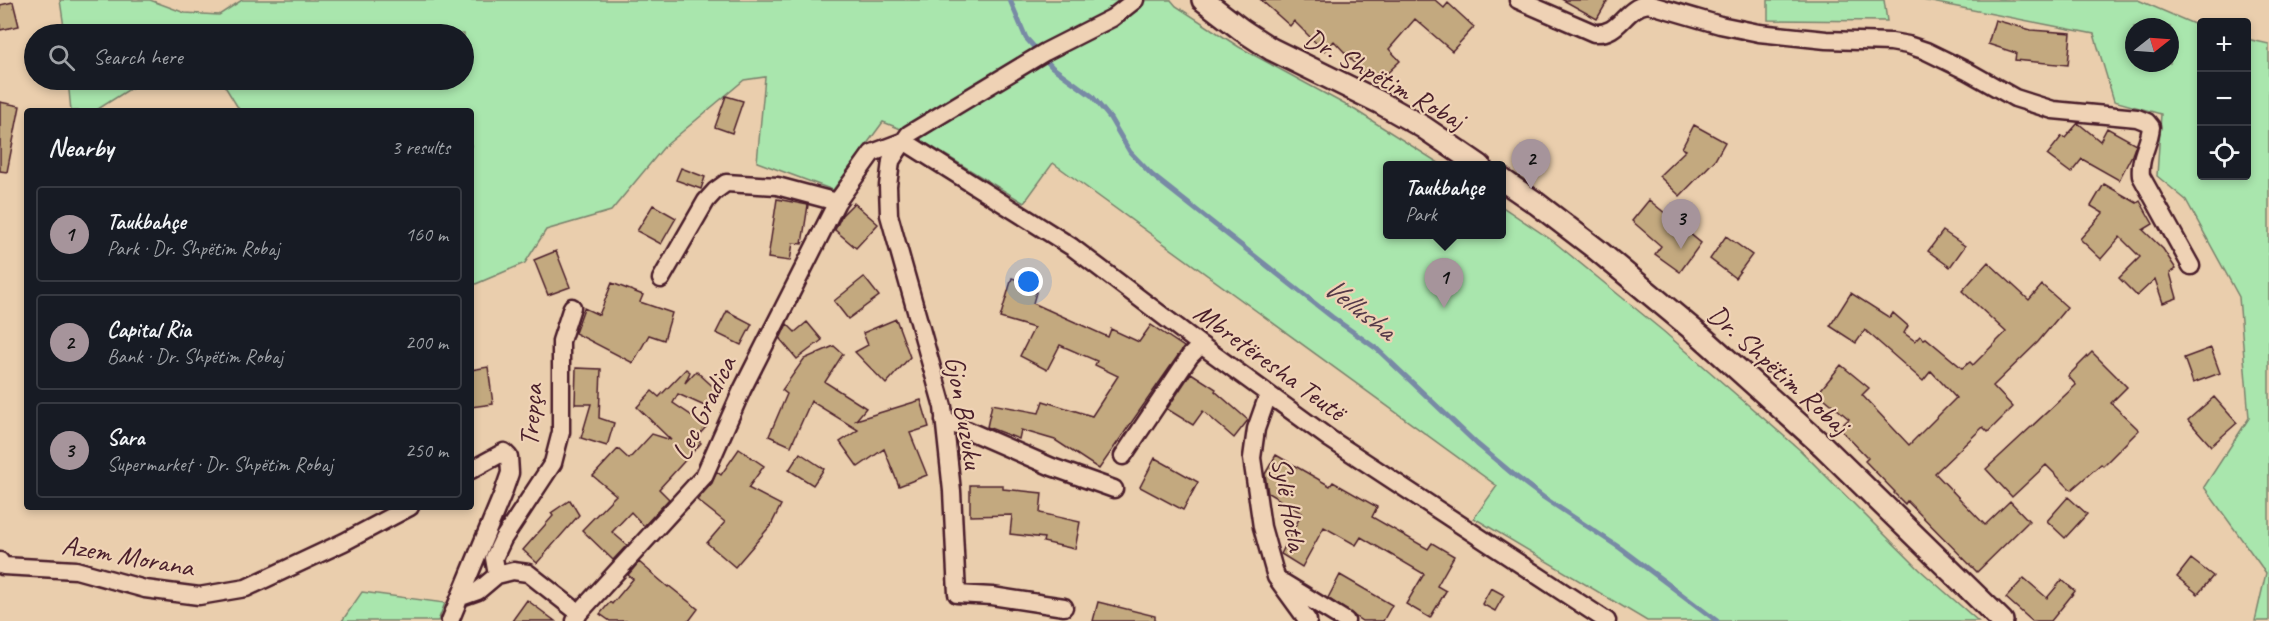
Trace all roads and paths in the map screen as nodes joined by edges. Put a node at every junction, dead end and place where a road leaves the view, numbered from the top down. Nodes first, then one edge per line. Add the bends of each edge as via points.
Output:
1 (1135, 0) edge
2 (1203, 0) edge
3 (1518, 0) edge
4 (904, 141) junction
5 (1474, 161) edge
6 (1506, 183) edge
7 (837, 202) junction
8 (2191, 266) dead end
9 (662, 279) dead end
10 (572, 307) dead end
11 (1201, 345) junction
12 (1268, 395) junction
13 (944, 420) junction
14 (1123, 456) dead end
15 (474, 468) edge
16 (1114, 489) dead end
17 (404, 510) edge
18 (0, 561) edge
19 (496, 575) junction
20 (1276, 578) junction
21 (460, 597) junction
22 (1064, 607) dead end
23 (577, 617) edge
24 (450, 621) edge
25 (1308, 621) edge
26 (1346, 621) edge
27 (1607, 621) edge
28 (2002, 621) edge

1 - 4 street, Lec Gradica via 1112,18 1055,47 909,134
2 - 5 street, Dr. Shpëtim Robaj via 1271,49 1379,102
3 - 8 street via 1594,33 1614,29 1639,5 1648,4 1759,33 1891,42 1926,51 2015,98 2053,110 2137,118 2151,127 2140,163 2141,176
4 - 7 street, Lec Gradica via 872,153
4 - 11 street, Mbretëresha Teutë via 1072,247
4 - 13 street, Gjon Buzuku via 891,160 889,215
6 - 28 street, Dr. Shpëtim Robaj via 1596,249 1703,338 1823,446
7 - 9 street via 777,186 726,183 706,201
7 - 23 street, Lec Gradica via 747,380 704,476
10 - 19 street, Trepça via 561,341 561,432 554,463 502,539 494,558
11 - 12 street, Mbretëresha Teutë
11 - 14 street
12 - 20 street, Sylë Hotla via 1256,429 1252,458 1262,527
12 - 27 street, Mbretëresha Teutë
13 - 16 street
13 - 22 street, Gjon Buzuku via 957,594
15 - 21 street via 504,452 509,457 510,473 503,493
17 - 18 street, Azem Morana via 246,588 199,596 145,589 76,570 3,566
19 - 21 street via 478,591
19 - 23 street via 528,573
20 - 25 street
20 - 26 street, Sylë Hotla
21 - 24 street

